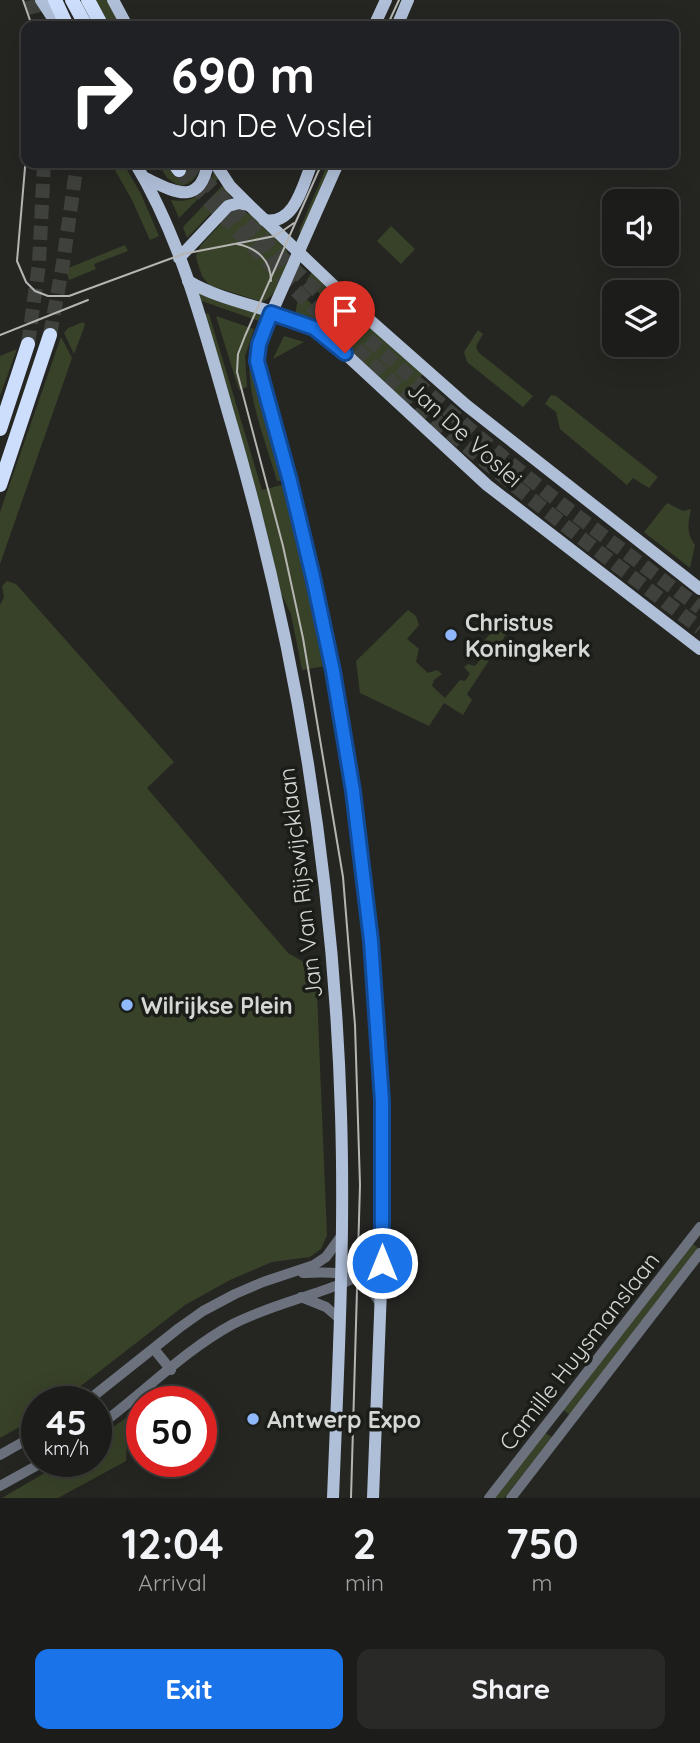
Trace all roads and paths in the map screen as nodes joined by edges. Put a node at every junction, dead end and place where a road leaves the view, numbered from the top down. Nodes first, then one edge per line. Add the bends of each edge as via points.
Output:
1 (41, 0) edge
2 (54, 0) edge
3 (72, 0) edge
4 (88, 0) edge
5 (113, 0) edge
6 (386, 0) edge
7 (408, 0) edge
8 (55, 21) edge
9 (64, 21) edge
10 (83, 21) edge
11 (99, 21) edge
12 (124, 21) edge
13 (376, 21) edge
14 (399, 21) edge
15 (138, 168) edge
16 (206, 168) edge
17 (218, 168) edge
18 (310, 168) edge
19 (336, 168) edge
20 (145, 178) junction
21 (249, 205) junction
22 (264, 220) junction
23 (298, 252) junction
24 (179, 258) junction
25 (188, 281) junction
26 (271, 313) junction
27 (50, 335) tunnel mouth
28 (28, 344) tunnel mouth
29 (0, 429) edge
30 (0, 485) edge
31 (700, 589) edge
32 (700, 649) edge
33 (700, 1227) edge
34 (342, 1234) junction
35 (700, 1253) edge
36 (382, 1263) junction
37 (294, 1273) junction
38 (357, 1279) junction
39 (341, 1280) junction
40 (301, 1297) junction
41 (381, 1304) junction
42 (340, 1319) junction
43 (153, 1349) junction
44 (171, 1370) junction
45 (106, 1386) edge
46 (112, 1416) edge
47 (21, 1443) edge
48 (0, 1455) edge
49 (21, 1474) edge
50 (0, 1486) edge
51 (333, 1498) edge
52 (373, 1498) edge
53 (489, 1498) edge
54 (512, 1498) edge

1 - 8 main road
2 - 9 highway
3 - 10 highway
4 - 11 highway
5 - 12 main road
6 - 13 main road
7 - 14 main road
15 - 20 main road, Jan Van Rijswijcklaan
16 - 20 main road via 202,182 181,193
17 - 21 main road
18 - 22 main road via 289,214
19 - 23 main road
20 - 24 main road, Jan Van Rijswijcklaan
21 - 22 main road
21 - 24 main road via 228,206
22 - 23 main road
23 - 26 main road
23 - 31 main road, Jan De Voslei via 466,405
24 - 25 main road, Jan Van Rijswijcklaan
25 - 26 main road, Jan De Voslei
25 - 34 main road, Jan Van Rijswijcklaan via 251,492 300,716 332,960
26 - 32 main road, Jan De Voslei via 325,335 487,485
26 - 36 main road via 259,344 258,370 290,481 329,653 362,862 382,1101
27 - 30 highway
28 - 29 highway
33 - 53 street, Camille Huysmanslaan
34 - 37 street via 323,1260
34 - 39 main road, Jan Van Rijswijcklaan
35 - 54 street, Camille Huysmanslaan
36 - 38 street
36 - 41 main road
37 - 39 street
37 - 43 street via 234,1294
38 - 39 street
38 - 41 street
39 - 40 street
39 - 42 main road, Jan Van Rijswijcklaan
40 - 42 street via 326,1307
40 - 44 street via 231,1326
41 - 52 main road
42 - 51 main road, Jan Van Rijswijcklaan
43 - 44 street
43 - 45 street
44 - 46 street
47 - 48 street
49 - 50 street

